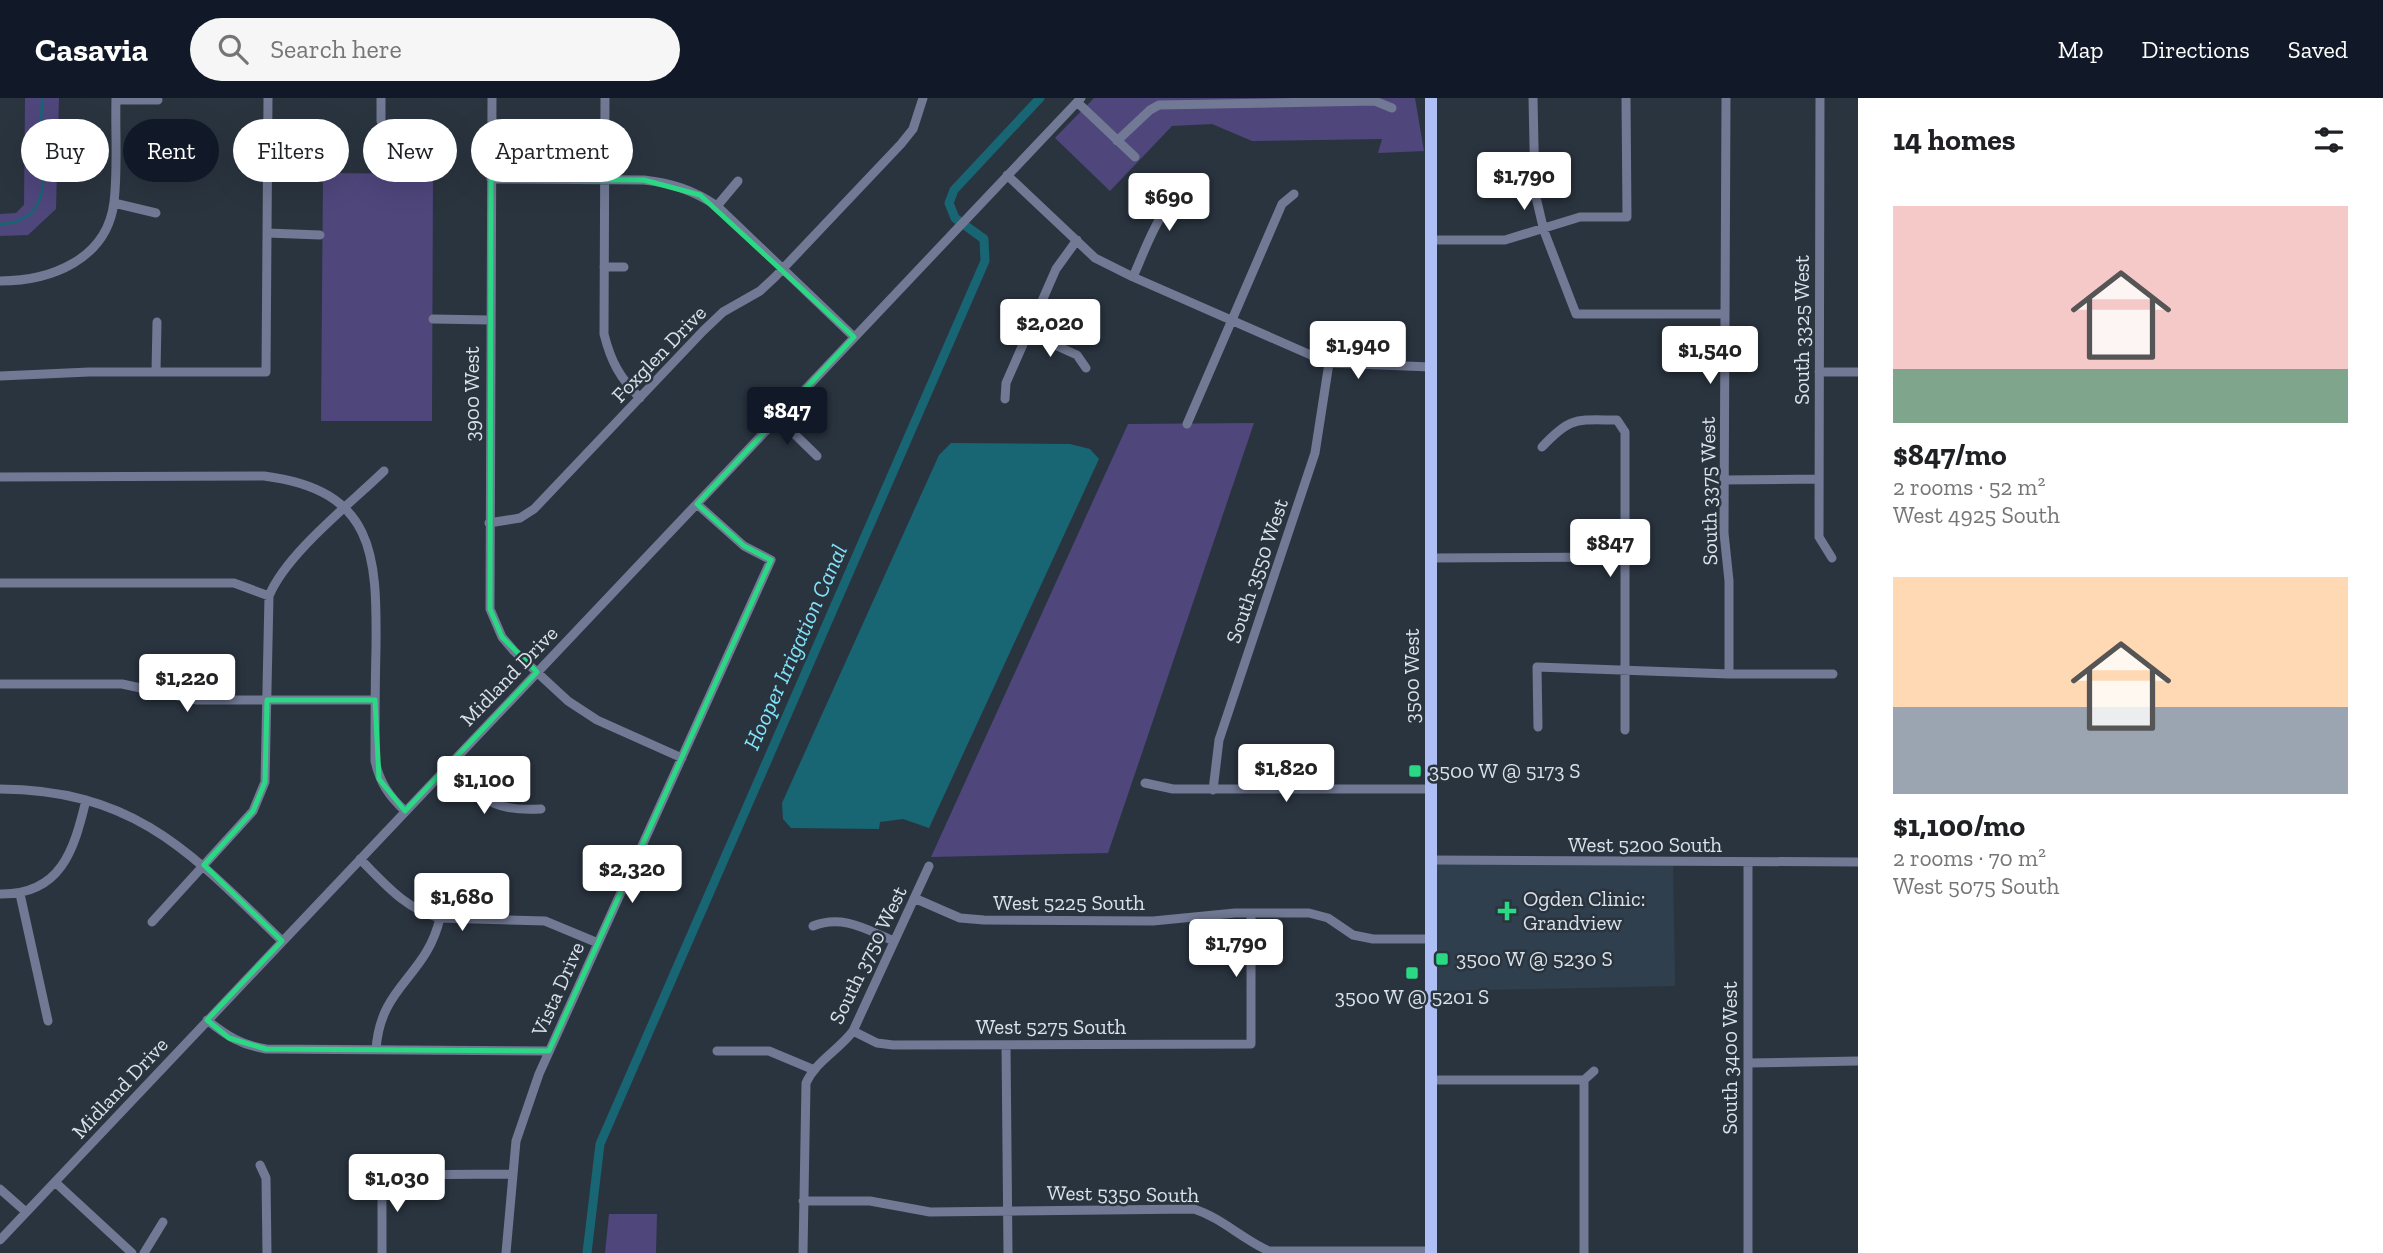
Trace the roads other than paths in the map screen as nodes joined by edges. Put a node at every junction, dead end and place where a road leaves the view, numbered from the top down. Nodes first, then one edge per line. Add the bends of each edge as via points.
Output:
1 (268, 98) edge
2 (381, 98) edge
3 (492, 98) edge
4 (605, 98) edge
5 (923, 98) edge
6 (1431, 98) edge
7 (1533, 98) edge
8 (1626, 98) edge
9 (1726, 98) edge
10 (1820, 98) edge
11 (116, 99) edge
12 (158, 100) dead end
13 (1079, 100) edge
14 (1392, 107) dead end
15 (381, 119) edge
16 (492, 119) edge
17 (605, 119) edge
18 (1117, 141) junction
19 (1135, 157) dead end
20 (1007, 175) junction
21 (633, 181) edge
22 (738, 181) dead end
23 (1198, 181) dead end
24 (491, 182) edge
25 (605, 182) edge
26 (1294, 194) dead end
27 (114, 203) junction
28 (716, 206) junction
29 (156, 213) dead end
30 (1544, 231) junction
31 (267, 233) junction
32 (320, 235) dead end
33 (1077, 240) junction
34 (1431, 240) junction
35 (604, 267) junction
36 (624, 267) dead end
37 (783, 270) junction
38 (1133, 277) junction
39 (0, 281) edge
40 (1725, 314) junction
41 (433, 319) dead end
42 (490, 320) junction
43 (1232, 320) junction
44 (157, 322) dead end
45 (1028, 333) junction
46 (855, 337) junction
47 (1329, 363) junction
48 (1431, 367) junction
49 (1086, 368) dead end
50 (156, 372) junction
51 (1819, 372) junction
52 (1858, 372) edge
53 (0, 376) edge
54 (640, 398) junction
55 (1005, 399) dead end
56 (778, 418) junction
57 (1187, 424) dead end
58 (1542, 447) dead end
59 (817, 456) dead end
60 (384, 471) dead end
61 (0, 477) edge
62 (1819, 479) junction
63 (1724, 480) junction
64 (697, 504) junction
65 (345, 509) junction
66 (488, 523) junction
67 (1625, 557) junction
68 (1431, 558) junction
69 (1832, 558) dead end
70 (0, 583) edge
71 (269, 596) junction
72 (1624, 670) junction
73 (537, 672) junction
74 (1730, 674) junction
75 (1833, 674) dead end
76 (0, 684) edge
77 (267, 700) junction
78 (375, 700) junction
79 (1538, 727) dead end
80 (1625, 730) dead end
81 (682, 758) junction
82 (448, 766) junction
83 (1145, 783) dead end
84 (0, 789) edge
85 (1431, 789) junction
86 (1213, 790) junction
87 (86, 800) junction
88 (541, 809) dead end
89 (405, 811) junction
90 (360, 859) junction
91 (1432, 860) junction
92 (1858, 862) edge
93 (1748, 863) junction
94 (204, 865) junction
95 (929, 866) dead end
96 (0, 894) edge
97 (20, 894) junction
98 (914, 898) junction
99 (1251, 914) junction
100 (440, 918) junction
101 (152, 922) dead end
102 (813, 926) dead end
103 (1431, 939) junction
104 (282, 941) junction
105 (894, 941) junction
106 (598, 943) junction
107 (208, 1020) junction
108 (48, 1021) dead end
109 (853, 1031) junction
110 (1006, 1045) junction
111 (376, 1050) junction
112 (549, 1051) junction
113 (717, 1051) dead end
114 (1858, 1061) edge
115 (1748, 1063) junction
116 (812, 1069) junction
117 (1594, 1070) dead end
118 (1430, 1080) junction
119 (1584, 1080) junction
120 (260, 1165) dead end
121 (513, 1174) junction
122 (55, 1182) junction
123 (0, 1189) edge
124 (803, 1201) junction
125 (1007, 1210) junction
126 (26, 1212) junction
127 (163, 1222) dead end
128 (0, 1240) edge
129 (1431, 1252) edge
130 (132, 1253) edge
131 (144, 1253) edge
132 (267, 1253) edge
133 (382, 1253) edge
134 (506, 1253) edge
135 (803, 1253) edge
136 (1008, 1253) edge
137 (1584, 1253) edge
138 (1748, 1253) edge

1 - 31 street
2 - 15 street
3 - 16 street, 3900 West
4 - 17 street
5 - 37 street, Foxglen Drive via 913,129 901,145
6 - 34 main road, 3500 West
7 - 30 street via 1535,193
8 - 30 street via 1627,218 1580,218
9 - 40 street, South 3375 West
10 - 51 street, South 3325 West
11 - 12 street
11 - 27 street
13 - 18 street
13 - 20 street, Midland Drive
14 - 18 street via 1375,101 1160,105
18 - 19 street
20 - 33 street
20 - 46 street, Midland Drive
21 - 28 street via 665,182
22 - 28 street
23 - 38 street via 1182,189 1158,218
24 - 42 street, 3900 West
25 - 35 street
26 - 43 street via 1282,204
27 - 29 street
27 - 39 street via 101,236 70,266 38,279
28 - 37 street
30 - 34 street via 1505,240
30 - 40 street via 1576,314
31 - 32 street
31 - 50 street via 266,372
33 - 38 street via 1095,258
33 - 45 street via 1056,269
34 - 48 main road, 3500 West
35 - 36 street
35 - 54 street via 604,334 610,359
37 - 46 street
37 - 54 street, Foxglen Drive via 713,322
38 - 43 street
40 - 63 street, South 3375 West
41 - 42 street
42 - 66 street, 3900 West
43 - 47 street
43 - 57 street
44 - 50 street
45 - 49 street via 1077,355
45 - 55 street via 1006,383
46 - 56 street, Midland Drive
47 - 48 street
47 - 86 street, South 3550 West via 1315,453 1219,740
48 - 68 main road, 3500 West
50 - 53 street
51 - 52 street
51 - 62 street, South 3325 West
54 - 66 street, Foxglen Drive via 534,509 520,518
56 - 59 street
56 - 64 street, Midland Drive
58 - 67 street via 1573,420 1617,420 1625,432
60 - 65 street
61 - 65 street via 264,476 317,488
62 - 63 street
62 - 69 street, South 3325 West via 1819,537
63 - 74 street, South 3375 West
64 - 73 street, Midland Drive
64 - 81 street, Vista Drive via 744,546 771,561
65 - 71 street via 290,562
65 - 78 street via 369,549 377,583
66 - 73 street, 3900 West via 488,589 494,623 514,652
67 - 68 street
67 - 72 street
68 - 85 main road, 3500 West
70 - 71 street via 234,583
71 - 77 street
72 - 74 street
72 - 79 street via 1537,667
72 - 80 street
73 - 81 street, 3900 West via 597,720
73 - 82 street, Midland Drive
74 - 75 street
76 - 77 street via 122,684 197,700
77 - 78 street
77 - 94 street via 265,782 253,811
78 - 89 street via 379,779
81 - 106 street, Vista Drive
82 - 88 street via 495,806 511,811
82 - 89 street, Midland Drive
83 - 86 street
84 - 87 street via 63,793
85 - 86 street
85 - 91 main road, 3500 West
87 - 94 street via 155,829
87 - 97 street via 75,845 58,870 39,887
89 - 90 street, Midland Drive
90 - 100 street via 412,908
90 - 104 street, Midland Drive
91 - 93 street, West 5200 South
91 - 103 main road, 3500 West
92 - 93 street, West 5200 South
93 - 115 street, South 3400 West
94 - 101 street
94 - 104 street
95 - 98 street, South 3750 West
96 - 97 street
97 - 108 street
98 - 99 street, West 5225 South via 960,918 984,920 1153,921
98 - 105 street, South 3750 West
99 - 103 street, West 5225 South via 1310,913 1328,918 1353,935
99 - 110 street, West 5275 South via 1251,1044
100 - 106 street via 545,921
100 - 111 street via 426,956 380,1017
102 - 105 street via 845,920
103 - 118 main road, 3500 West
104 - 107 street, Midland Drive
105 - 109 street, South 3750 West
106 - 112 street, Vista Drive
107 - 111 street via 247,1046
107 - 122 street, Midland Drive
109 - 110 street, West 5275 South via 893,1045
109 - 116 street, South 3750 West via 841,1048
110 - 125 street
111 - 112 street
112 - 121 street, Vista Drive via 522,1118
113 - 116 street via 769,1051
114 - 115 street
115 - 138 street, South 3400 West
116 - 124 street via 803,1100
117 - 119 street
118 - 119 street
118 - 129 main road, 3500 West
119 - 137 street
120 - 132 street via 266,1178
121 - 133 street via 382,1175
121 - 134 street, Vista Drive
122 - 126 street, Midland Drive
122 - 130 street
123 - 126 street
124 - 125 street, West 5350 South via 870,1200 930,1212
124 - 135 street
125 - 129 street, West 5350 South via 1194,1209 1215,1216 1269,1251
125 - 136 street
126 - 128 street, Midland Drive
127 - 131 street

